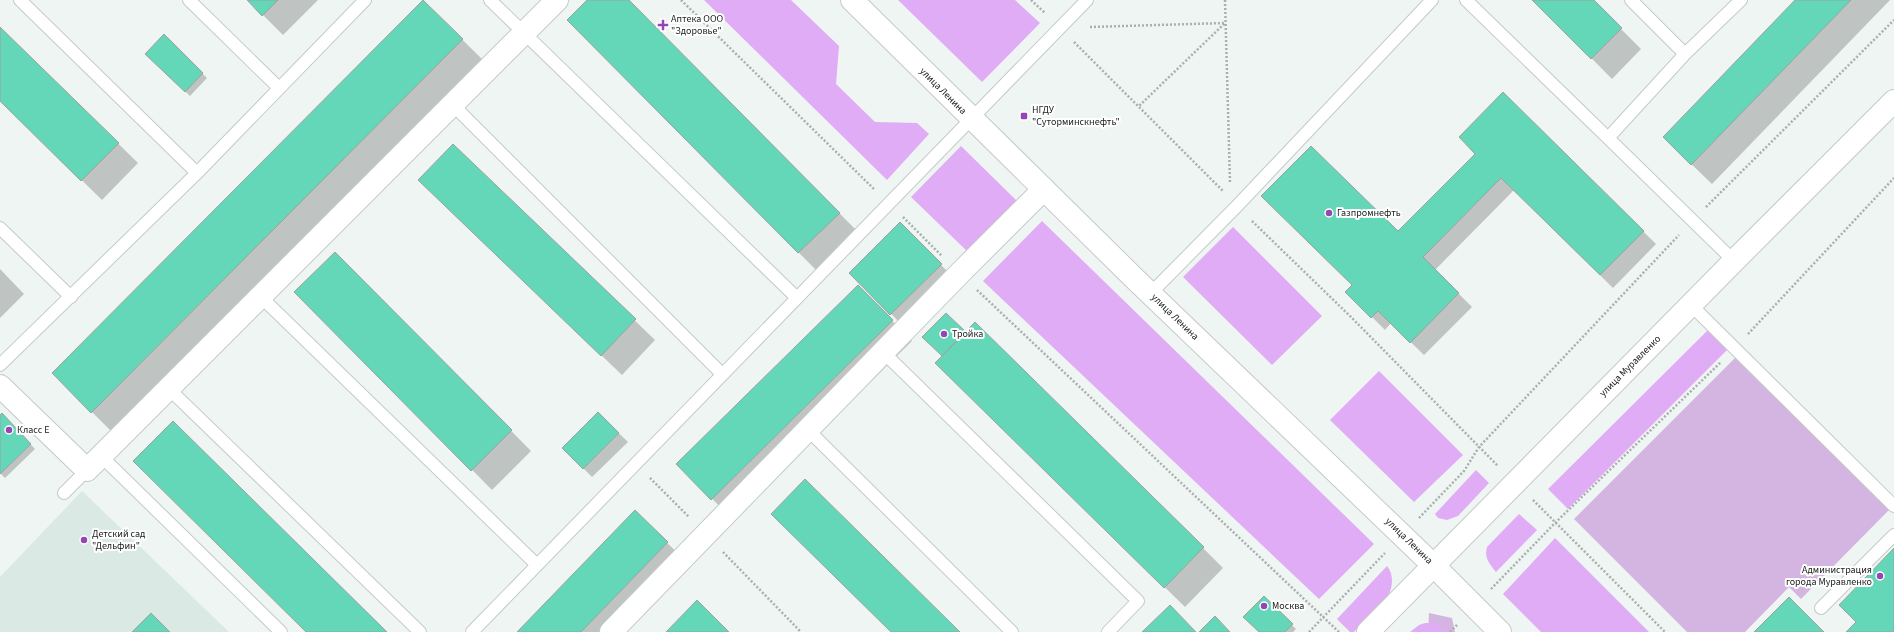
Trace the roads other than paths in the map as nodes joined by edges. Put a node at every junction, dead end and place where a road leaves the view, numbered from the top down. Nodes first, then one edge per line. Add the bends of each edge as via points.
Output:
1 (20, 0) edge
2 (189, 0) edge
3 (365, 0) edge
4 (490, 0) edge
5 (557, 0) edge
6 (852, 0) edge
7 (1086, 0) edge
8 (1432, 0) edge
9 (1466, 0) edge
10 (1631, 0) edge
11 (1740, 0) edge
12 (524, 32) junction
13 (1685, 54) junction
14 (279, 88) junction
15 (1894, 101) edge
16 (452, 104) junction
17 (971, 119) junction
18 (1608, 138) junction
19 (197, 173) junction
20 (1044, 189) junction
21 (0, 228) edge
22 (1734, 261) junction
23 (1151, 293) junction
24 (260, 296) junction
25 (71, 297) junction
26 (796, 298) junction
27 (1691, 305) junction
28 (883, 352) junction
29 (0, 365) edge
30 (722, 374) junction
31 (0, 386) edge
32 (168, 388) junction
33 (808, 430) junction
34 (94, 463) junction
35 (64, 493) dead end
36 (1894, 506) edge
37 (1894, 535) edge
38 (537, 565) junction
39 (1434, 565) junction
40 (1821, 608) dead end
41 (281, 632) edge
42 (420, 632) edge
43 (472, 632) edge
44 (611, 632) edge
45 (1012, 632) edge
46 (1108, 632) edge
47 (1368, 632) edge
48 (1500, 632) edge

1 - 19 lane
2 - 14 lane
3 - 14 lane
4 - 12 lane
5 - 12 street
6 - 17 street, улица Ленина
7 - 17 lane
8 - 23 lane via 1234,203
9 - 18 lane
10 - 13 lane
11 - 13 lane
12 - 16 street
12 - 26 lane
13 - 18 lane
14 - 19 lane
15 - 22 street, улица Муравленко
16 - 24 street
16 - 30 lane
17 - 20 street, улица Ленина
17 - 26 lane
18 - 22 lane
19 - 25 lane
20 - 23 street, улица Ленина
20 - 28 street
21 - 25 lane
22 - 27 street, улица Муравленко
23 - 39 street, улица Ленина
24 - 32 street
24 - 38 lane
25 - 29 lane
26 - 30 lane
27 - 36 lane
27 - 39 street, улица Муравленко
28 - 33 street
28 - 46 lane via 1138,601
30 - 38 lane
31 - 34 street
32 - 34 street
32 - 42 lane
33 - 44 street
33 - 45 lane
34 - 35 lane
34 - 41 lane
37 - 40 lane
38 - 43 lane
39 - 47 street, улица Муравленко
39 - 48 street, улица Ленина

